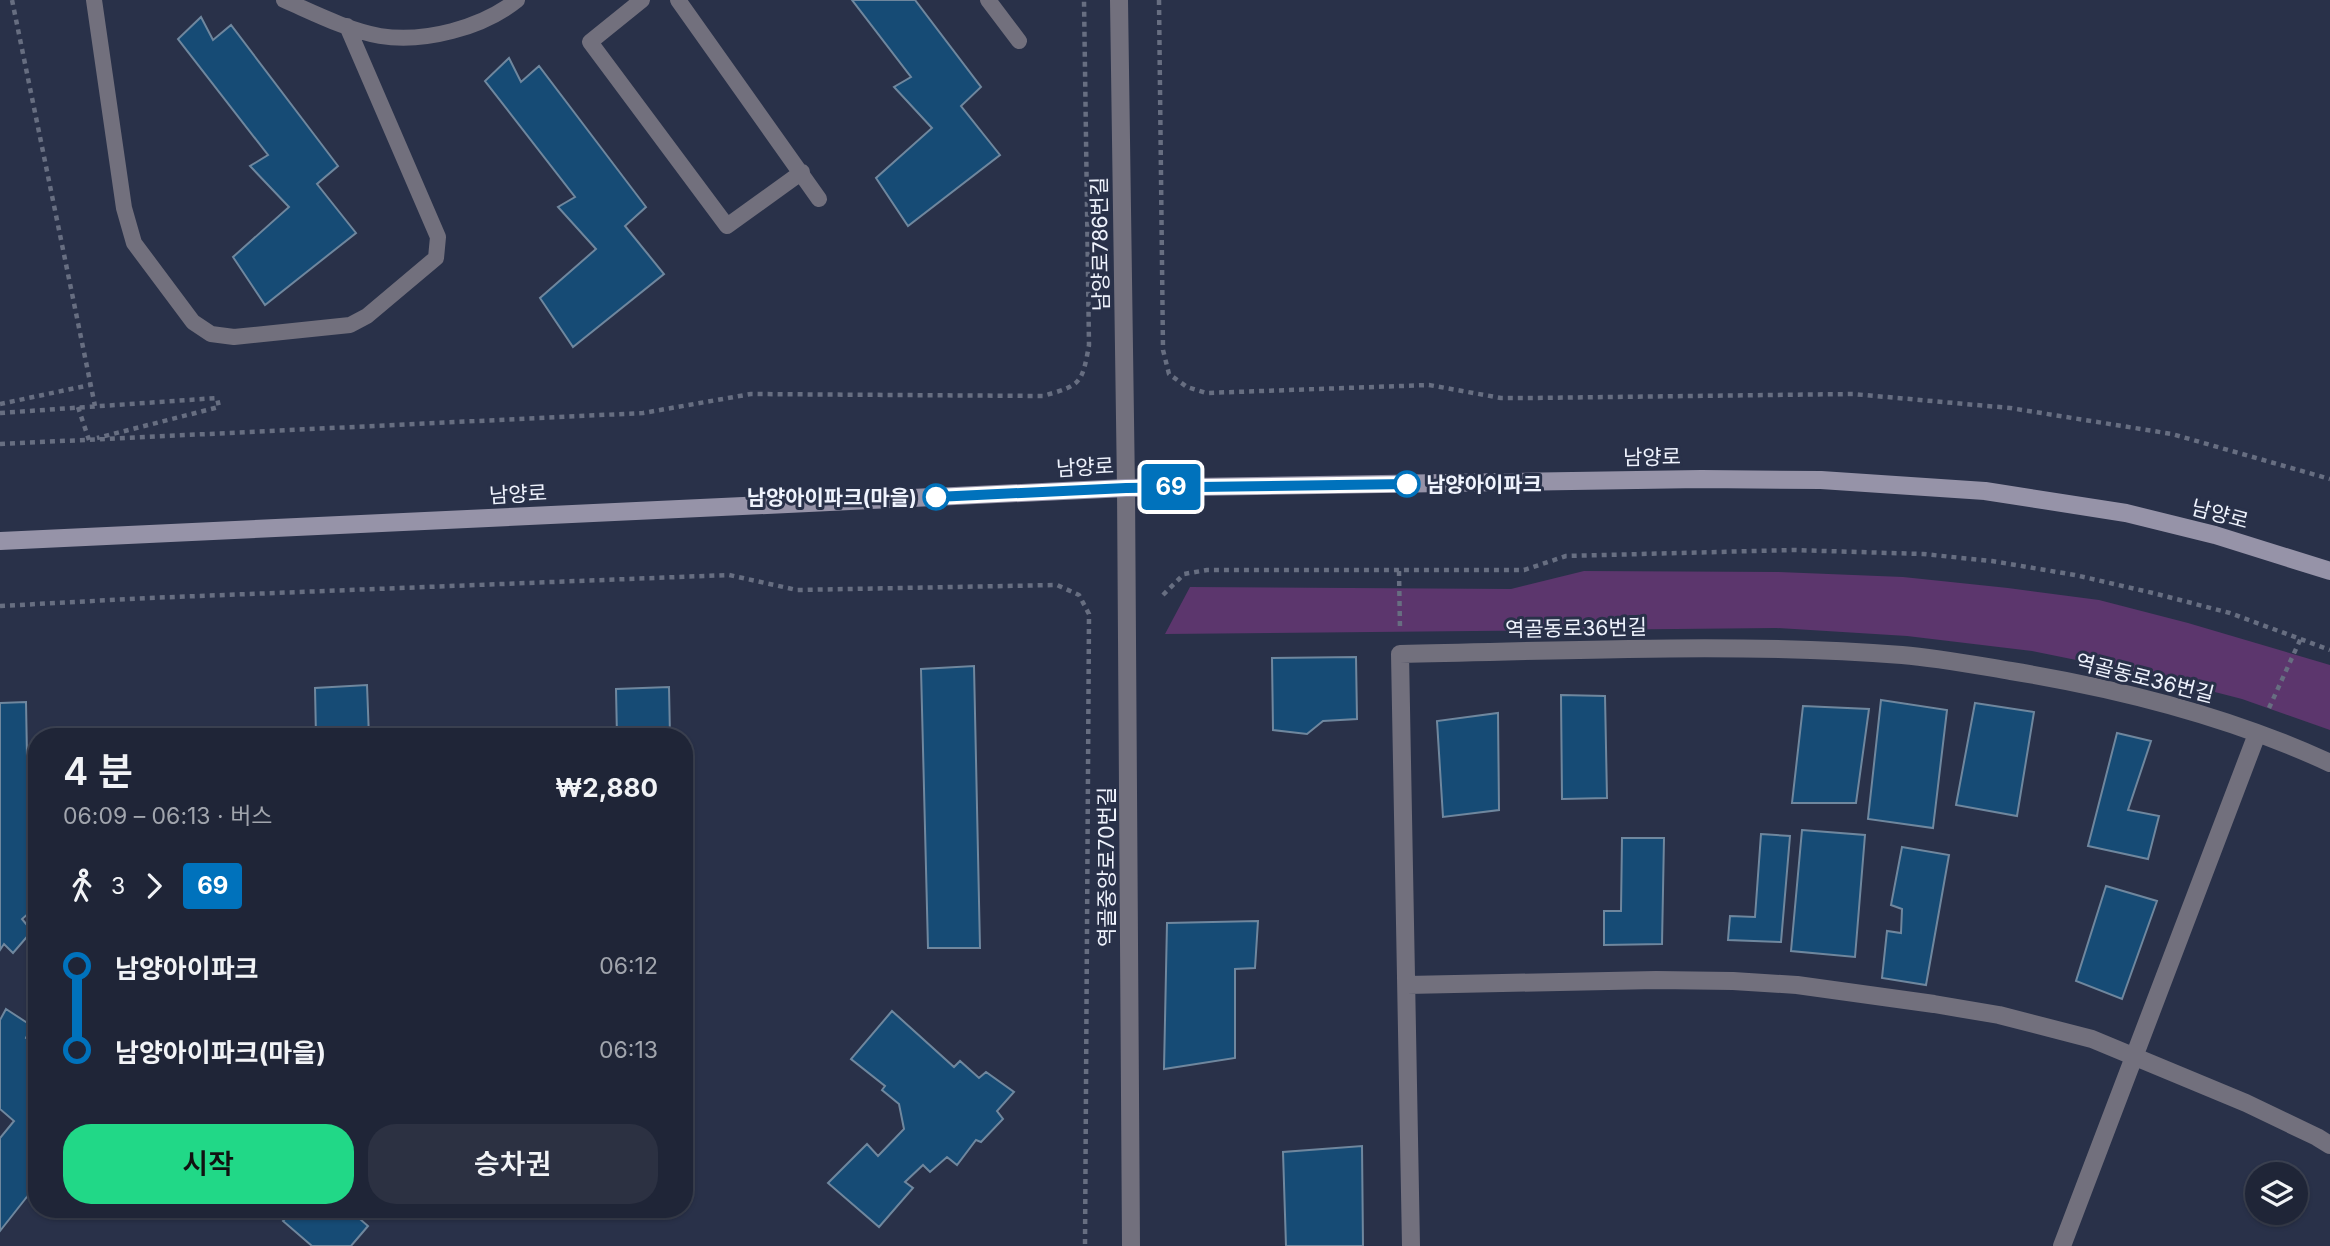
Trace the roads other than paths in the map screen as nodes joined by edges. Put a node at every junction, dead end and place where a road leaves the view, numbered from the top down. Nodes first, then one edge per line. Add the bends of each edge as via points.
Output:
1 (94, 0) edge
2 (284, 0) edge
3 (517, 0) edge
4 (642, 0) edge
5 (678, 0) edge
6 (988, 0) edge
7 (1119, 0) edge
8 (346, 26) junction
9 (1019, 41) dead end
10 (802, 172) junction
11 (819, 199) dead end
12 (1126, 488) junction
13 (0, 541) edge
14 (2330, 571) edge
15 (2257, 734) junction
16 (2330, 763) edge
17 (1407, 985) junction
18 (2133, 1056) junction
19 (2330, 1145) edge
20 (1131, 1246) edge
21 (1410, 1246) edge
22 (2062, 1246) edge

1 - 8 lane via 124,208 134,243 192,322 211,334 234,337 350,325 436,258 438,237
2 - 8 lane
3 - 8 lane via 475,25 445,32 380,36
4 - 10 lane via 590,42 727,226
5 - 10 lane
6 - 9 lane
7 - 12 street, 남양로786번길
10 - 11 lane
12 - 13 main road, 남양로
12 - 14 main road, 남양로 via 1701,479 1907,484 2126,513
12 - 20 street, 역골중앙로70번길
15 - 16 street, 역골동로36번길
15 - 17 street, 역골동로36번길 via 2151,698 1904,655 1765,649 1400,654
15 - 18 street
17 - 18 street via 1657,980 1797,985 1999,1015
17 - 21 street
18 - 19 street via 2246,1103
18 - 22 street

